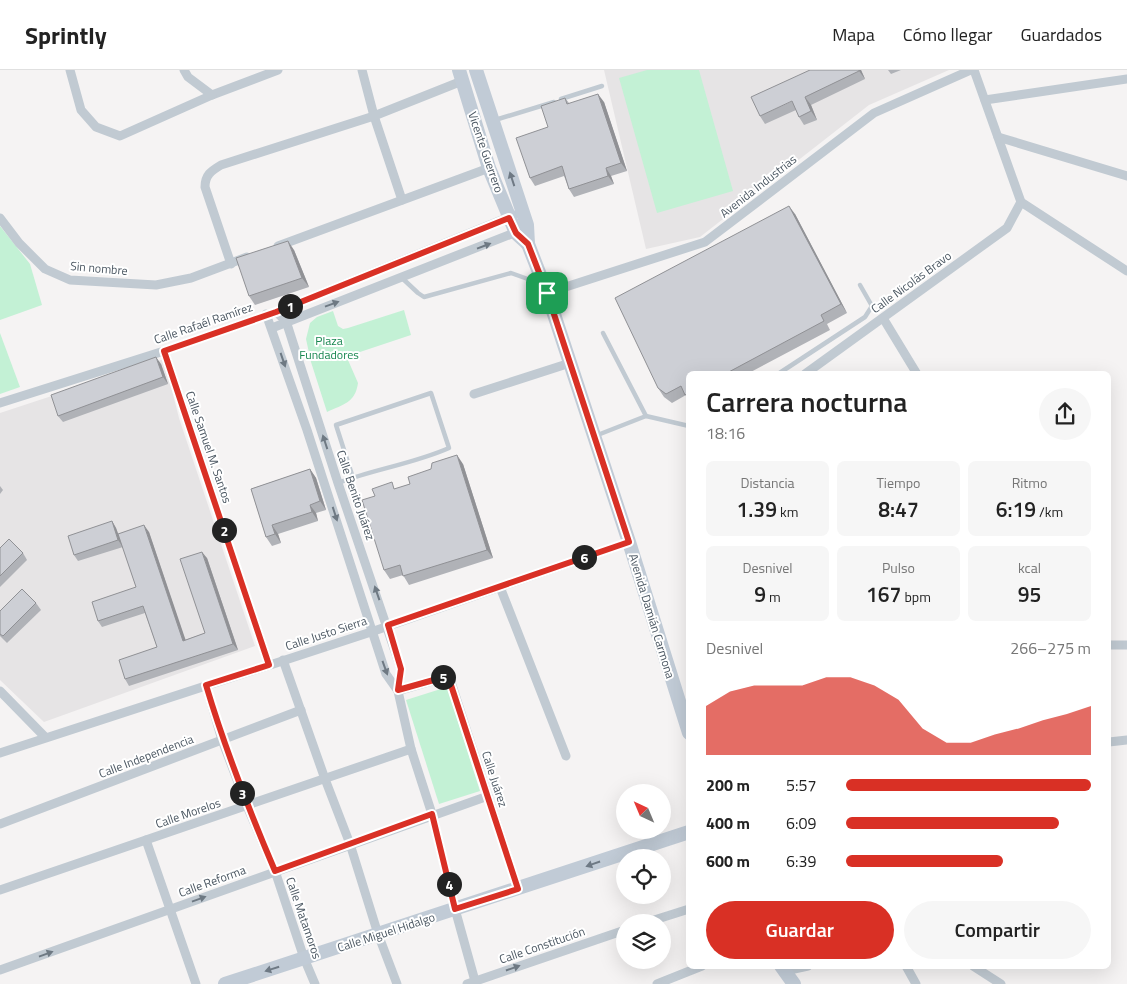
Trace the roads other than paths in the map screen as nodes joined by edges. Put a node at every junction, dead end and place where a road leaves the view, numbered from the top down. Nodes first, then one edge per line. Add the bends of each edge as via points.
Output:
1 (70, 70) edge
2 (184, 70) edge
3 (278, 70) edge
4 (362, 70) edge
5 (476, 70) edge
6 (972, 70) edge
7 (460, 75) edge
8 (1127, 79) edge
9 (602, 86) dead end
10 (212, 95) junction
11 (985, 100) junction
12 (374, 116) junction
13 (493, 120) junction
14 (998, 137) junction
15 (489, 168) junction
16 (1127, 176) edge
17 (402, 200) junction
18 (1021, 202) junction
19 (522, 211) junction
20 (0, 218) edge
21 (509, 218) junction
22 (522, 229) junction
23 (231, 264) junction
24 (1127, 271) edge
25 (402, 278) junction
26 (860, 285) dead end
27 (545, 289) junction
28 (276, 312) junction
29 (266, 314) junction
30 (883, 318) junction
31 (286, 321) junction
32 (272, 328) junction
33 (603, 333) dead end
34 (164, 351) junction
35 (570, 363) junction
36 (783, 371) edge
37 (809, 371) edge
38 (911, 371) edge
39 (474, 394) dead end
40 (0, 402) edge
41 (646, 416) junction
42 (686, 425) edge
43 (320, 426) junction
44 (307, 430) junction
45 (594, 436) junction
46 (353, 478) junction
47 (338, 483) junction
48 (629, 542) junction
49 (500, 587) junction
50 (388, 625) junction
51 (374, 631) junction
52 (1111, 645) edge
53 (1127, 645) edge
54 (283, 660) junction
55 (269, 665) junction
56 (206, 685) junction
57 (398, 690) junction
58 (0, 692) edge
59 (300, 710) junction
60 (686, 723) edge
61 (45, 737) junction
62 (222, 740) junction
63 (1127, 740) edge
64 (1111, 742) edge
65 (412, 749) junction
66 (0, 753) edge
67 (566, 756) dead end
68 (325, 779) junction
69 (488, 796) junction
70 (247, 806) junction
71 (432, 814) junction
72 (0, 824) edge
73 (686, 833) edge
74 (146, 840) junction
75 (350, 844) junction
76 (275, 871) junction
77 (518, 889) junction
78 (0, 890) edge
79 (170, 909) junction
80 (455, 909) junction
81 (686, 910) edge
82 (671, 915) edge
83 (616, 933) edge
84 (378, 934) junction
85 (304, 958) junction
86 (695, 969) edge
87 (783, 969) edge
88 (908, 969) edge
89 (978, 969) edge
90 (0, 970) edge
91 (471, 983) edge
92 (196, 984) edge
93 (225, 984) edge
94 (315, 984) edge
95 (396, 984) edge
96 (658, 984) edge
97 (794, 984) edge
98 (916, 984) edge
99 (1001, 984) edge

1 - 10 street via 81,110 96,127 120,136
2 - 10 street via 188,77
3 - 10 street
4 - 12 street
5 - 13 street, Vicente Guerrero
6 - 11 street
6 - 27 street, Avenida Industrias via 874,113 706,242
7 - 12 street
7 - 15 street, Vicente Guerrero
8 - 11 street
9 - 13 lane
11 - 14 street
12 - 17 street
12 - 23 street via 221,165 210,172 205,179 206,187
19 -> 13 street, Vicente Guerrero
14 - 16 street
14 - 18 street
15 - 17 street, Sin nombre
15 - 21 street, Vicente Guerrero
17 - 23 street, Sin nombre
18 - 24 street
18 - 30 street, Calle Nicolás Bravo via 1007,228
19 - 21 street, Calle Rafaél Ramírez
19 - 22 street, Vicente Guerrero
20 - 23 street, Sin nombre via 45,269 70,280 156,285 191,278
21 - 22 street, Vicente Guerrero
21 - 28 street, Calle Rafaél Ramírez
25 -> 22 street
22 - 27 street, Avenida Damián Carmona
25 - 27 lane via 424,297 511,273
31 -> 25 street
26 - 36 lane via 872,306 865,317
27 - 35 street, Avenida Damián Carmona
28 - 29 street, Calle Rafaél Ramírez
28 - 31 street
29 - 32 street, Calle Benito Juárez
29 - 34 street, Calle Rafaél Ramírez
30 - 37 street, Calle Nicolás Bravo
30 - 38 street
31 - 32 street
31 - 43 street, Calle Benito Juárez
32 -> 44 street, Calle Benito Juárez
33 - 41 lane
34 - 40 street, Calle Rafaél Ramírez
34 - 55 street, Calle Samuel M. Santos
35 - 39 street
35 - 45 street, Avenida Damián Carmona
41 - 42 lane
41 - 45 lane
43 - 44 street
47 -> 43 street, Calle Benito Juárez
44 -> 51 street, Calle Benito Juárez
45 - 48 street, Avenida Damián Carmona
46 - 46 lane via 336,425 431,393 449,448
46 - 47 lane
50 -> 47 street, Calle Benito Juárez
48 - 49 street, Calle Justo Sierra
48 - 60 street, Avenida Damián Carmona
49 - 50 street, Calle Justo Sierra
49 - 67 street
50 - 51 street, Calle Justo Sierra
50 - 57 street, Calle Benito Juárez via 401,669
51 - 54 street, Calle Justo Sierra
51 -> 57 street, Calle Benito Juárez via 386,674
52 - 53 street
54 - 55 street, Calle Justo Sierra
54 - 59 street
55 - 56 street, Calle Justo Sierra
56 - 61 street, Calle Justo Sierra
56 - 62 street, Calle Matamoros
57 - 65 street, Calle Benito Juárez
57 - 69 street, Calle Juárez via 448,676
58 - 61 street
59 - 62 street, Calle Independencia
59 - 68 street
61 - 66 street, Calle Justo Sierra
62 - 70 street, Calle Matamoros
62 - 72 street, Calle Independencia
63 - 64 street
65 - 68 street, Calle Morelos
65 - 71 street, Calle Benito Juárez
68 - 70 street, Calle Morelos
68 - 75 street
69 - 71 street, Calle Reforma
69 - 77 street, Calle Juárez
70 - 74 street, Calle Morelos
70 - 76 street, Calle Matamoros
71 - 75 street, Calle Reforma
71 - 80 street, Calle Benito Juárez
73 -> 77 street, Calle Miguel Hidalgo
74 - 78 street, Calle Morelos
74 - 79 street
75 - 76 street, Calle Reforma
75 - 84 street
79 -> 76 street, Calle Reforma
76 - 85 street, Calle Matamoros
77 - 80 street, Calle Miguel Hidalgo
90 -> 79 street, Calle Reforma
79 - 92 street
80 - 84 street, Calle Miguel Hidalgo
80 - 91 street, Calle Benito Juárez
81 - 82 street
91 -> 83 street, Calle Constitución
84 - 85 street, Calle Miguel Hidalgo
84 - 95 street
85 -> 93 street, Calle Miguel Hidalgo
85 - 94 street, Calle Matamoros
86 - 96 street
87 - 97 street
88 - 98 street
89 - 99 street

